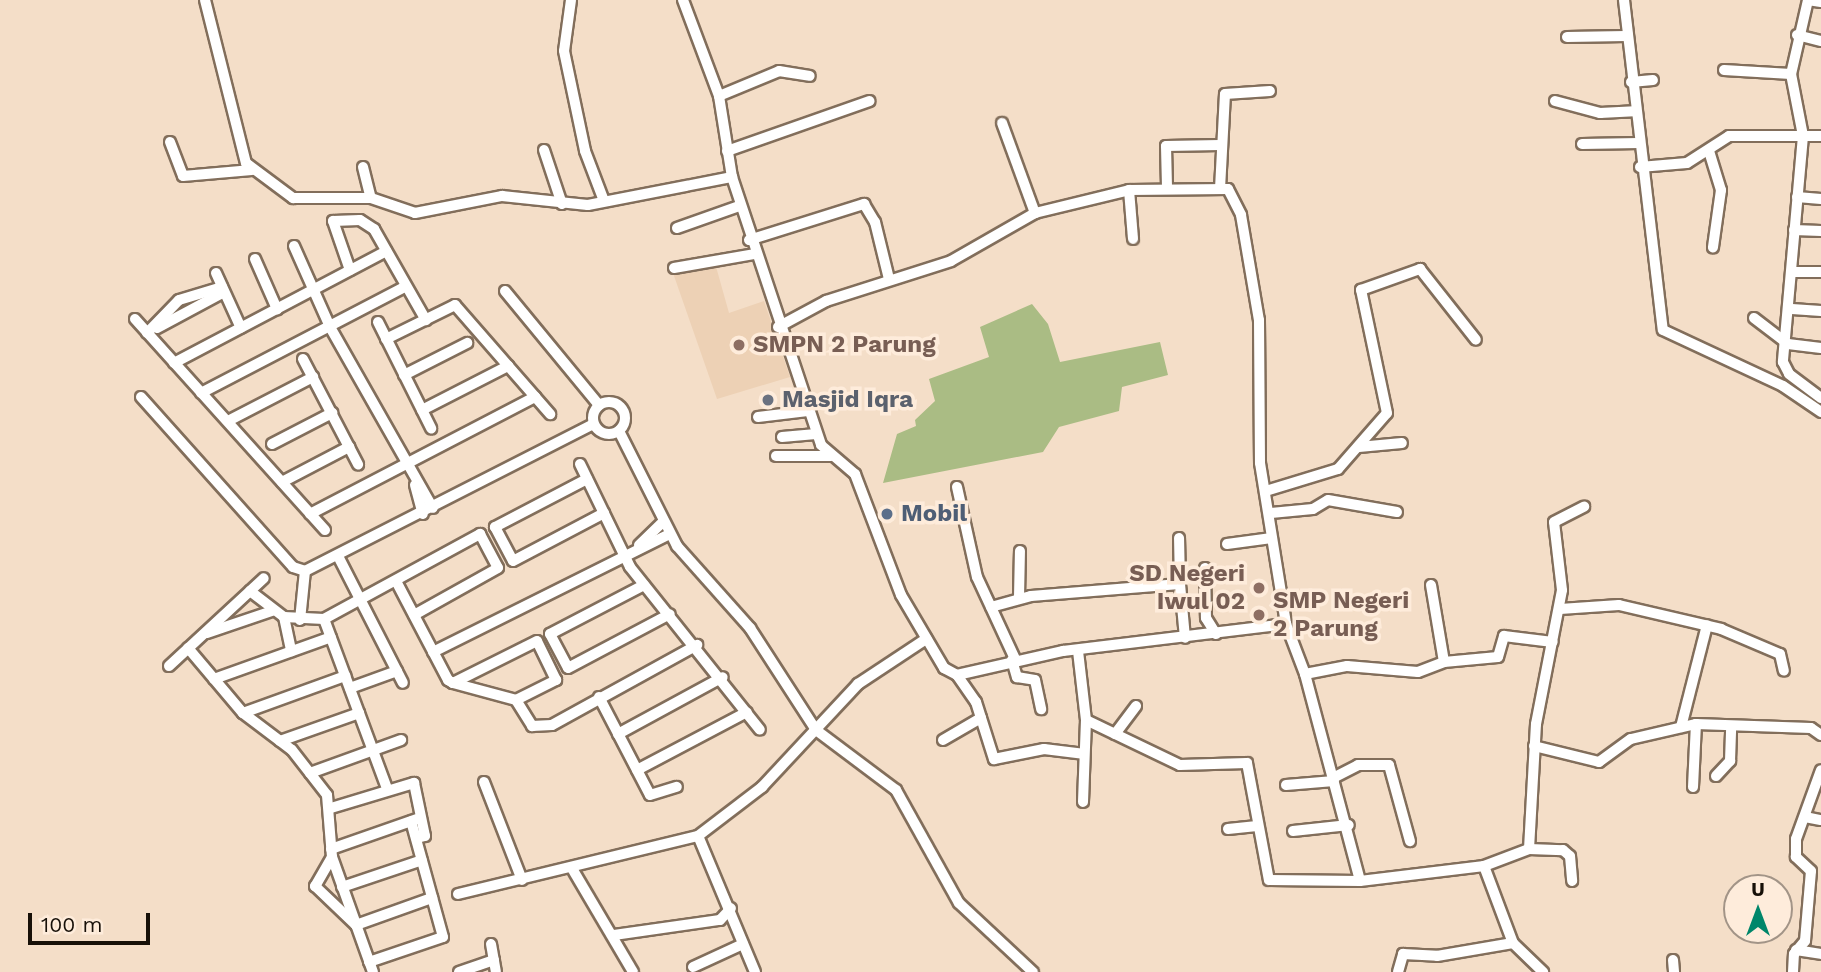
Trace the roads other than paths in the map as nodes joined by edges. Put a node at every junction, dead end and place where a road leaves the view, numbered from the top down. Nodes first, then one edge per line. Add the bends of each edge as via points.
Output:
1 (205, 0) edge
2 (570, 0) edge
3 (683, 0) edge
4 (1624, 0) edge
5 (1808, 0) edge
6 (1821, 2) edge
7 (1797, 35) junction
8 (1626, 36) junction
9 (1567, 37) dead end
10 (1821, 41) edge
11 (1724, 70) dead end
12 (1791, 74) junction
13 (810, 76) dead end
14 (1653, 80) dead end
15 (1631, 82) junction
16 (1270, 91) dead end
17 (719, 96) junction
18 (870, 100) dead end
19 (1555, 102) dead end
20 (1634, 111) junction
21 (1002, 123) dead end
22 (1803, 136) junction
23 (1821, 136) edge
24 (170, 142) dead end
25 (1639, 143) junction
26 (1582, 144) dead end
27 (1220, 145) junction
28 (544, 150) dead end
29 (727, 151) junction
30 (1709, 151) junction
31 (363, 167) dead end
32 (1640, 167) junction
33 (252, 170) junction
34 (732, 177) junction
35 (1167, 187) junction
36 (1220, 189) junction
37 (1129, 190) junction
38 (1797, 197) junction
39 (372, 198) junction
40 (1821, 199) edge
41 (604, 201) junction
42 (562, 204) junction
43 (739, 206) junction
44 (1035, 213) junction
45 (677, 228) dead end
46 (1794, 230) junction
47 (1821, 231) edge
48 (1133, 239) dead end
49 (749, 240) junction
50 (294, 246) dead end
51 (1713, 247) dead end
52 (386, 251) junction
53 (754, 254) junction
54 (255, 259) dead end
55 (674, 268) dead end
56 (350, 270) junction
57 (1793, 272) junction
58 (1821, 272) edge
59 (216, 273) dead end
60 (889, 279) junction
61 (405, 287) junction
62 (314, 289) junction
63 (223, 290) junction
64 (505, 290) dead end
65 (277, 309) junction
66 (1792, 309) junction
67 (1821, 311) edge
68 (1754, 318) dead end
69 (135, 319) dead end
70 (426, 320) junction
71 (378, 322) dead end
72 (330, 327) junction
73 (778, 327) junction
74 (241, 328) junction
75 (147, 333) junction
76 (386, 339) junction
77 (1476, 340) dead end
78 (467, 343) dead end
79 (1788, 344) junction
80 (1821, 348) edge
81 (303, 359) dead end
82 (174, 363) junction
83 (508, 366) junction
84 (404, 375) junction
85 (313, 377) junction
86 (1803, 385) junction
87 (1821, 386) edge
88 (201, 393) junction
89 (141, 397) dead end
90 (535, 397) junction
91 (1821, 398) edge
92 (598, 405) junction
93 (422, 410) junction
94 (808, 411) junction
95 (1821, 412) edge
96 (332, 413) junction
97 (550, 414) dead end
98 (758, 418) dead end
99 (228, 421) junction
100 (594, 425) junction
101 (431, 428) dead end
102 (619, 431) junction
103 (816, 434) junction
104 (782, 438) dead end
105 (1402, 443) dead end
106 (272, 444) dead end
107 (349, 447) junction
108 (1359, 447) junction
109 (776, 456) dead end
110 (832, 456) junction
111 (358, 464) dead end
112 (580, 464) dead end
113 (404, 465) junction
114 (587, 479) junction
115 (282, 482) junction
116 (957, 487) dead end
117 (1269, 490) junction
118 (1584, 507) dead end
119 (428, 511) junction
120 (1397, 512) dead end
121 (604, 513) junction
122 (1271, 513) junction
123 (310, 514) junction
124 (663, 522) junction
125 (325, 530) dead end
126 (670, 534) junction
127 (1179, 538) dead end
128 (1272, 538) junction
129 (1227, 544) dead end
130 (639, 545) junction
131 (1020, 551) dead end
132 (623, 554) junction
133 (340, 558) junction
134 (1205, 568) dead end
135 (305, 571) junction
136 (264, 578) dead end
137 (396, 581) junction
138 (1180, 584) junction
139 (645, 585) junction
140 (1432, 585) dead end
141 (250, 591) junction
142 (1019, 597) junction
143 (362, 600) junction
144 (991, 607) junction
145 (1560, 609) junction
146 (272, 611) junction
147 (670, 614) junction
148 (414, 615) junction
149 (284, 617) junction
150 (324, 619) junction
151 (300, 620) junction
152 (1286, 624) junction
153 (1707, 625) junction
154 (1216, 634) junction
155 (202, 635) junction
156 (331, 637) junction
157 (1185, 638) junction
158 (926, 639) junction
159 (1553, 642) junction
160 (697, 645) junction
161 (188, 648) junction
162 (1078, 650) junction
163 (291, 651) junction
164 (433, 652) junction
165 (1013, 659) junction
166 (1444, 662) junction
167 (169, 666) dead end
168 (397, 671) junction
169 (1784, 671) dead end
170 (1305, 674) junction
171 (957, 675) junction
172 (345, 676) junction
173 (723, 677) junction
174 (214, 678) junction
175 (403, 683) dead end
176 (453, 683) junction
177 (350, 688) junction
178 (599, 697) junction
179 (516, 700) junction
180 (1136, 705) dead end
181 (1041, 709) dead end
182 (747, 712) junction
183 (243, 713) junction
184 (359, 713) junction
185 (981, 718) junction
186 (1086, 720) junction
187 (1696, 724) junction
188 (1681, 727) junction
189 (1731, 727) junction
190 (760, 730) dead end
191 (816, 730) junction
192 (618, 734) junction
193 (1115, 734) junction
194 (1821, 735) edge
195 (401, 740) dead end
196 (943, 740) dead end
197 (280, 741) junction
198 (1534, 746) junction
199 (373, 750) junction
200 (1083, 754) junction
201 (637, 770) junction
202 (1821, 770) edge
203 (310, 773) junction
204 (1716, 776) dead end
205 (1333, 780) junction
206 (484, 782) dead end
207 (1286, 785) dead end
208 (677, 787) dead end
209 (1693, 787) dead end
210 (387, 788) junction
211 (1083, 802) dead end
212 (331, 808) junction
213 (1805, 817) junction
214 (416, 819) junction
215 (1821, 820) edge
216 (1349, 825) junction
217 (1257, 826) junction
218 (1228, 829) dead end
219 (1293, 831) dead end
220 (698, 836) junction
221 (1410, 841) dead end
222 (1529, 849) junction
223 (332, 853) junction
224 (422, 860) junction
225 (1484, 866) junction
226 (573, 870) junction
227 (1816, 871) edge
228 (522, 880) junction
229 (1360, 881) junction
230 (1572, 881) dead end
231 (342, 887) junction
232 (458, 894) dead end
233 (432, 898) junction
234 (730, 908) junction
235 (356, 925) junction
236 (614, 934) junction
237 (1513, 943) junction
238 (491, 944) dead end
239 (743, 944) junction
240 (1796, 950) junction
241 (1821, 954) edge
242 (494, 960) junction
243 (1673, 960) dead end
244 (371, 967) edge
245 (693, 967) dead end
246 (461, 972) edge
247 (496, 972) edge
248 (633, 972) edge
249 (755, 972) edge
250 (1033, 972) edge
251 (1398, 972) edge
252 (1543, 972) edge
253 (1674, 972) edge
254 (1793, 972) edge

1 - 33 street via 229,109
2 - 41 street via 564,51 585,151
3 - 17 street
4 - 8 street
5 - 6 street
5 - 7 street
7 - 10 street
7 - 12 street
8 - 9 street
8 - 15 street
11 - 12 street
12 - 22 street
13 - 17 street via 779,71
14 - 15 street
15 - 20 street
16 - 27 street via 1226,94
17 - 29 street
18 - 29 street
19 - 20 street via 1600,113
20 - 25 street
21 - 44 street
22 - 23 street
22 - 30 street via 1729,136
22 - 38 street
24 - 33 street via 183,176
25 - 26 street
25 - 32 street
27 - 35 street via 1166,146
27 - 36 street
28 - 42 street
29 - 34 street
30 - 32 street via 1687,163
30 - 51 street via 1721,190
31 - 39 street
32 - 95 street via 1662,330 1783,386
33 - 39 street via 298,200
34 - 41 street
34 - 43 street
35 - 36 street
35 - 37 street
36 - 117 street via 1232,192 1241,215 1254,284 1264,361 1260,463
37 - 44 street
37 - 48 street
38 - 40 street
38 - 46 street
39 - 42 street via 415,213 502,196
41 - 42 street
43 - 45 street
43 - 49 street
44 - 60 street via 951,261
46 - 47 street
46 - 57 street
49 - 53 street
49 - 60 street via 864,204 875,222
50 - 62 street
52 - 56 street
52 - 56 street via 360,220 332,221
52 - 61 street
53 - 55 street
53 - 73 street
54 - 65 street
56 - 62 street
57 - 58 street
57 - 66 street
59 - 63 street
60 - 73 street
61 - 70 street
61 - 72 street
62 - 65 street
62 - 72 street
63 - 74 street
63 - 75 street
64 - 92 street
65 - 74 street
66 - 67 street
66 - 79 street
68 - 79 street
69 - 75 street
70 - 76 street
70 - 83 street via 456,305
71 - 76 street
72 - 88 street
72 - 113 street
73 - 94 street
74 - 82 street
75 - 82 street
76 - 84 street
77 - 108 street via 1424,270 1361,290 1387,413 1374,421
78 - 84 street
79 - 80 street
79 - 86 street via 1786,368
81 - 85 street
82 - 88 street
83 - 90 street
83 - 93 street
84 - 93 street
85 - 96 street
85 - 99 street
86 - 87 street
86 - 91 street
88 - 99 street
89 - 135 street via 293,568
90 - 97 street
90 - 113 street
92 - 100 street
92 - 102 street via 612,402 624,411
93 - 101 street
94 - 98 street
94 - 103 street
96 - 106 street
96 - 107 street
99 - 115 street
100 - 102 street via 604,434
100 - 119 street
102 - 124 street
103 - 104 street
103 - 110 street
105 - 108 street
107 - 111 street
107 - 115 street
108 - 117 street via 1327,474
109 - 110 street
110 - 158 street via 855,474 901,595
112 - 114 street
113 - 119 street
113 - 123 street
114 - 121 street
114 - 121 street via 495,527 513,561
115 - 123 street
116 - 144 street via 977,577
117 - 122 street
118 - 145 street via 1554,522 1563,573
119 - 133 street
120 - 122 street via 1328,500 1313,509
121 - 132 street
122 - 128 street
123 - 125 street
124 - 126 street
124 - 130 street
126 - 130 street
126 - 191 street via 751,628
127 - 138 street
128 - 129 street
128 - 152 street
130 - 132 street
131 - 142 street
132 - 139 street
132 - 164 street
133 - 135 street
133 - 143 street
134 - 154 street via 1206,618
135 - 151 street
136 - 141 street
137 - 143 street
137 - 148 street
137 - 148 street via 480,534 498,568
138 - 142 street
138 - 157 street
139 - 147 street
139 - 147 street via 550,634 568,668
140 - 166 street
141 - 146 street
141 - 155 street
142 - 144 street
143 - 150 street
143 - 168 street
144 - 165 street
145 - 153 street via 1619,605
145 - 159 street
146 - 149 street
146 - 155 street
147 - 160 street
148 - 164 street
149 - 151 street
149 - 163 street
150 - 151 street
150 - 156 street
152 - 154 street
152 - 170 street
153 - 169 street via 1780,654
153 - 188 street
154 - 157 street
155 - 161 street
156 - 163 street
156 - 172 street
157 - 162 street
158 - 171 street via 944,668
158 - 191 street via 877,668
159 - 166 street via 1510,635 1501,638 1498,657
159 - 198 street
160 - 173 street
160 - 178 street
161 - 167 street
161 - 174 street
162 - 165 street
162 - 186 street
163 - 174 street
164 - 176 street
165 - 171 street
165 - 181 street via 1017,677 1035,680
166 - 170 street via 1401,674 1347,666
168 - 175 street
168 - 177 street
170 - 205 street
171 - 185 street
172 - 177 street
172 - 183 street
173 - 182 street
173 - 192 street
174 - 183 street
176 - 179 street
176 - 179 street via 537,640 556,680
177 - 184 street
178 - 179 street via 552,725 532,726
178 - 192 street
180 - 193 street
182 - 190 street
182 - 201 street
183 - 197 street
184 - 197 street
184 - 199 street
185 - 196 street
185 - 200 street via 994,759 1044,749
186 - 193 street
186 - 200 street
187 - 188 street
187 - 189 street
187 - 209 street
188 - 198 street via 1631,739 1598,762
189 - 194 street via 1811,728
189 - 204 street via 1730,761
191 - 220 street via 762,787
191 - 250 street via 896,790 959,903
192 - 201 street
193 - 217 street via 1180,765 1247,763
195 - 199 street
197 - 203 street
198 - 222 street
199 - 203 street
199 - 210 street
200 - 211 street
201 - 208 street via 650,795
202 - 213 street
203 - 212 street
205 - 207 street
205 - 216 street
205 - 221 street via 1358,765 1389,765
206 - 228 street
210 - 212 street
210 - 214 street via 414,783
212 - 223 street
213 - 215 street
213 - 227 street via 1796,857
214 - 223 street
214 - 224 street via 425,836 416,838
216 - 219 street
216 - 229 street
217 - 218 street
217 - 229 street via 1269,880
220 - 226 street
220 - 234 street
222 - 225 street
222 - 230 street via 1567,852
223 - 231 street
223 - 235 street via 315,886
224 - 231 street
224 - 233 street
225 - 229 street
225 - 237 street
226 - 228 street
226 - 236 street
227 - 240 street via 1805,941
228 - 232 street
231 - 235 street
233 - 235 street
233 - 244 street via 443,937
234 - 236 street via 720,920
234 - 239 street
235 - 244 street
236 - 248 street
237 - 251 street via 1437,956 1403,954
237 - 252 street
238 - 242 street
239 - 245 street
239 - 249 street
240 - 241 street
240 - 254 street
242 - 246 street
242 - 247 street
243 - 253 street

